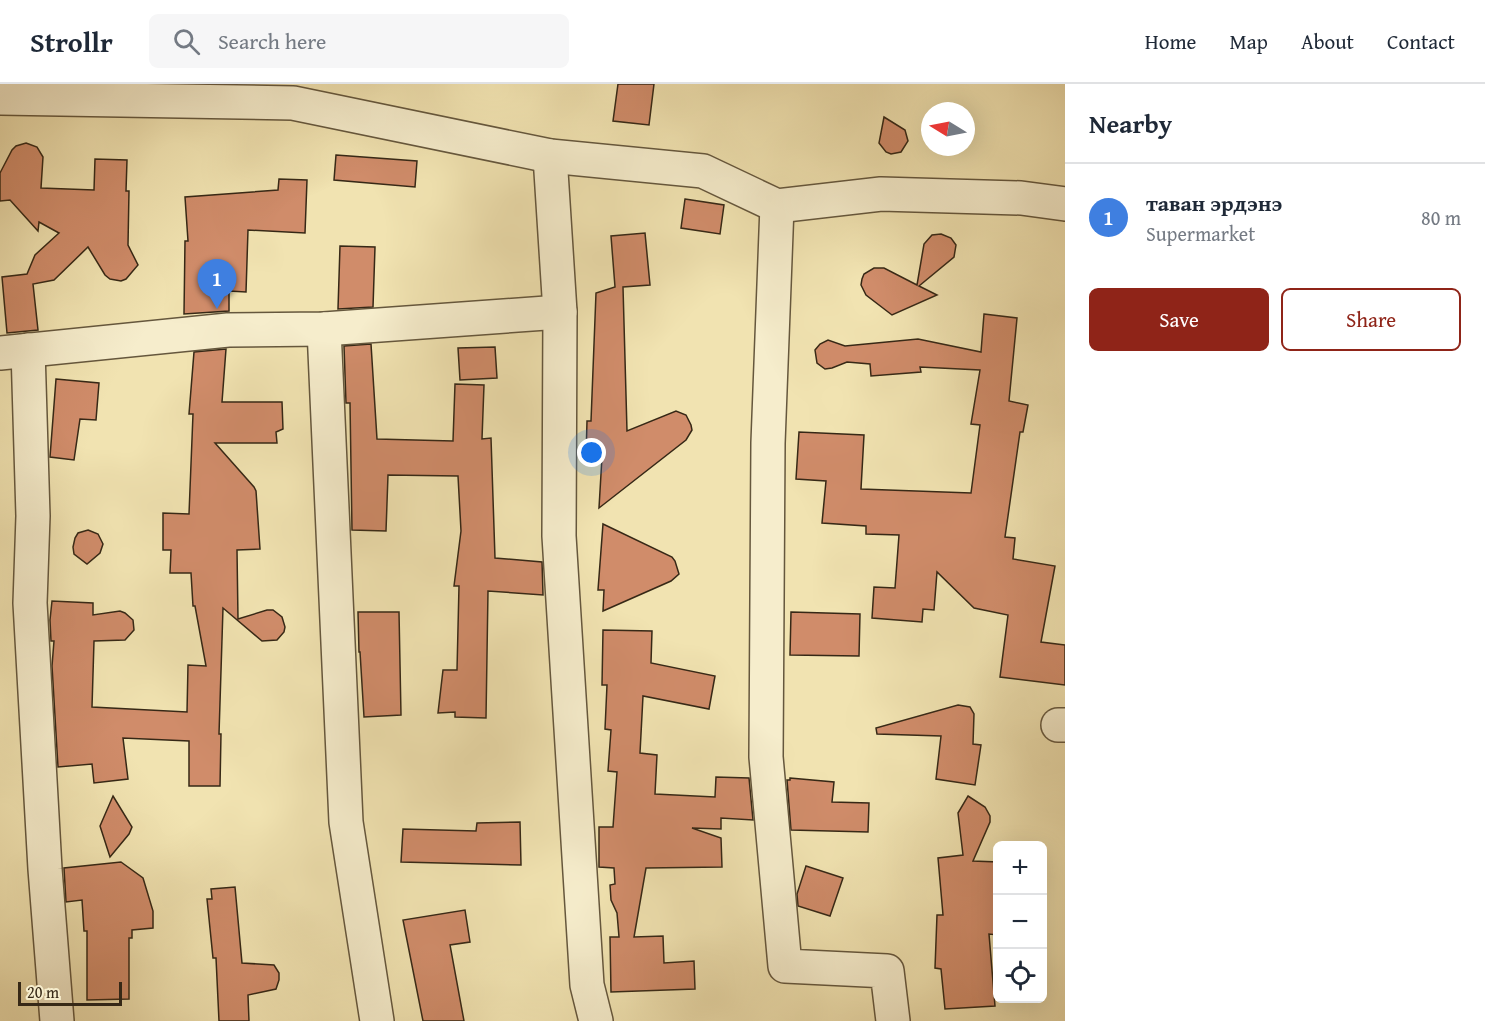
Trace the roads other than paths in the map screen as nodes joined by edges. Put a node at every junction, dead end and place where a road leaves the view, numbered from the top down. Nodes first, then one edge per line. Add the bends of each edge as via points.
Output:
1 (0, 98) edge
2 (550, 156) junction
3 (1065, 204) edge
4 (777, 206) junction
5 (560, 312) junction
6 (324, 329) junction
7 (14, 352) edge
8 (57, 1021) edge
9 (377, 1021) edge
10 (596, 1021) edge
11 (893, 1021) edge

1 - 2 street via 292,103
2 - 4 street via 703,171
2 - 5 street
3 - 4 street via 1021,198 881,194
4 - 11 street via 768,443 766,758 785,966 887,971
5 - 6 street
5 - 10 street via 560,536 587,985
6 - 7 street via 228,330
6 - 9 street via 346,822
7 - 8 street via 33,516 30,603

